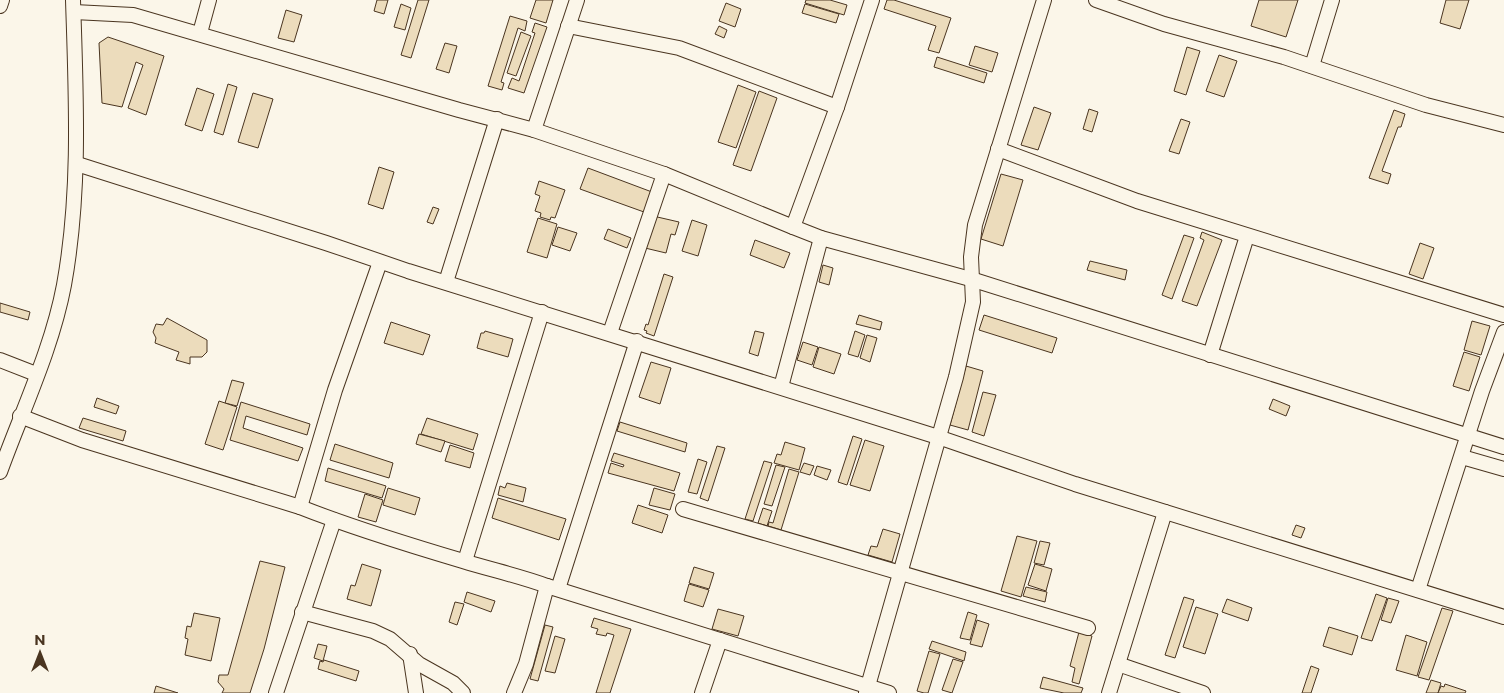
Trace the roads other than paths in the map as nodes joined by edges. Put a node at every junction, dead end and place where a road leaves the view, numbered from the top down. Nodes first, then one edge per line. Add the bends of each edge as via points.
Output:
1 (2, 0) edge
2 (209, 0) edge
3 (577, 0) edge
4 (872, 0) edge
5 (1044, 0) edge
6 (1096, 0) edge
7 (1332, 0) edge
8 (0, 6) edge
9 (73, 6) edge
10 (568, 26) junction
11 (200, 33) junction
12 (1312, 66) junction
13 (837, 107) junction
14 (497, 119) junction
15 (1504, 125) edge
16 (534, 130) junction
17 (998, 149) junction
18 (77, 164) junction
19 (664, 174) junction
20 (793, 228) junction
21 (1247, 236) junction
22 (821, 238) junction
23 (380, 262) junction
24 (974, 280) junction
25 (446, 282) junction
26 (542, 312) junction
27 (1504, 315) edge
28 (1504, 332) edge
29 (610, 333) junction
30 (637, 341) junction
31 (1210, 355) junction
32 (0, 360) edge
33 (36, 374) junction
34 (781, 387) junction
35 (20, 416) junction
36 (1469, 435) junction
37 (938, 438) junction
38 (1504, 447) edge
39 (1462, 458) junction
40 (1504, 469) edge
41 (0, 472) edge
42 (300, 507) junction
43 (683, 509) dead end
44 (1166, 512) junction
45 (334, 520) junction
46 (464, 562) junction
47 (902, 572) junction
48 (552, 588) junction
49 (1418, 590) junction
50 (302, 612) junction
51 (1504, 617) edge
52 (1088, 628) dead end
53 (720, 640) junction
54 (410, 654) junction
55 (1118, 664) junction
56 (868, 690) edge
57 (276, 693) edge
58 (416, 693) edge
59 (463, 693) edge
60 (514, 693) edge
61 (702, 693) edge
62 (889, 693) edge
63 (1109, 693) edge
64 (1203, 693) edge

1 - 8 street
2 - 11 street
3 - 10 street
4 - 13 street
5 - 17 street
6 - 12 street via 1164,24
7 - 12 street
9 - 11 street via 133,15
9 - 18 street
10 - 13 street via 679,48
10 - 16 street
11 - 14 street
12 - 15 street via 1426,105
13 - 20 street
14 - 16 street
14 - 25 street
16 - 19 street
17 - 21 street via 1137,201
17 - 24 street via 974,225 971,243
18 - 23 street
18 - 33 street via 64,286
19 - 20 street
19 - 29 street
20 - 22 street
21 - 27 street
21 - 31 street
22 - 24 street
22 - 34 street
23 - 25 street
23 - 42 street via 335,390
24 - 31 street
24 - 37 street via 973,302 956,377
25 - 26 street
26 - 29 street
26 - 46 street
28 - 36 street
29 - 30 street
30 - 34 street
30 - 48 street
31 - 36 street
32 - 33 street
33 - 35 street
34 - 37 street
35 - 41 street
35 - 42 street via 82,440
36 - 38 street
36 - 39 street
37 - 44 street
37 - 47 street
39 - 40 street
39 - 49 street
42 - 45 street
43 - 47 street
44 - 49 street
44 - 55 street
45 - 46 street
45 - 50 street
46 - 48 street via 512,573
47 - 52 street
47 - 56 street
48 - 53 street
48 - 60 street
49 - 51 street
50 - 54 street via 373,631 390,638
50 - 57 street
53 - 56 street
53 - 61 street
54 - 58 street
54 - 59 street
55 - 63 street
55 - 64 street
56 - 62 street

